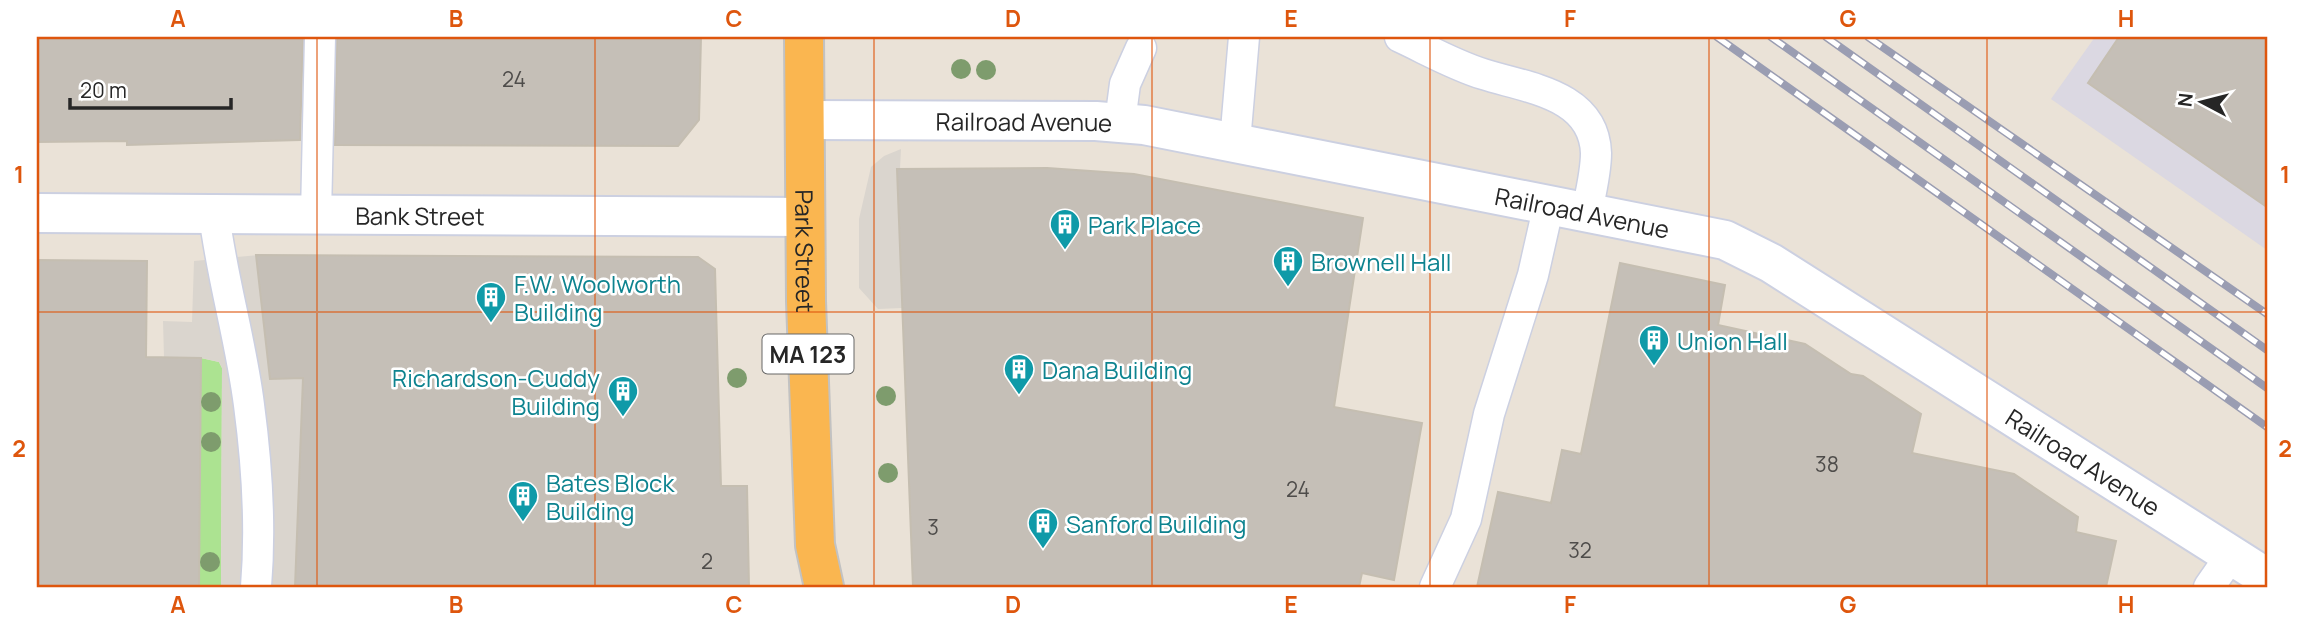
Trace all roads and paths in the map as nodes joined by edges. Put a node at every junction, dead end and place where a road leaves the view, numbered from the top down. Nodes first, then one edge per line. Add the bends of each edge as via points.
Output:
1 (320, 37) edge
2 (804, 37) edge
3 (1244, 37) edge
4 (1409, 40) edge
5 (1141, 48) dead end
6 (805, 120) junction
7 (1120, 122) junction
8 (1235, 142) junction
9 (1549, 204) junction
10 (1587, 211) junction
11 (37, 213) edge
12 (214, 214) junction
13 (316, 215) junction
14 (805, 217) junction
15 (2232, 554) junction
16 (2267, 578) edge
17 (256, 587) edge
18 (824, 587) edge
19 (1435, 587) edge
20 (2209, 587) edge

1 - 13 lane
2 - 6 highway, Park Street / MA 123
3 - 8 lane
4 - 10 lane via 1467,69 1562,98 1581,114 1594,139 1595,153
5 - 7 lane via 1125,84
6 - 7 street, Railroad Avenue
6 - 14 highway, Park Street / MA 123
7 - 8 street, Railroad Avenue
8 - 9 street, Railroad Avenue
9 - 10 street, Railroad Avenue
9 - 19 lane via 1533,275 1489,414 1466,519
10 - 15 street, Railroad Avenue via 1700,233 1748,249
11 - 12 street, Bank Street
12 - 13 street, Bank Street
12 - 17 lane via 223,282 249,402 256,476
13 - 14 street, Bank Street
14 - 18 highway, Park Street / MA 123 via 815,545
15 - 16 street, Railroad Avenue
15 - 20 lane

